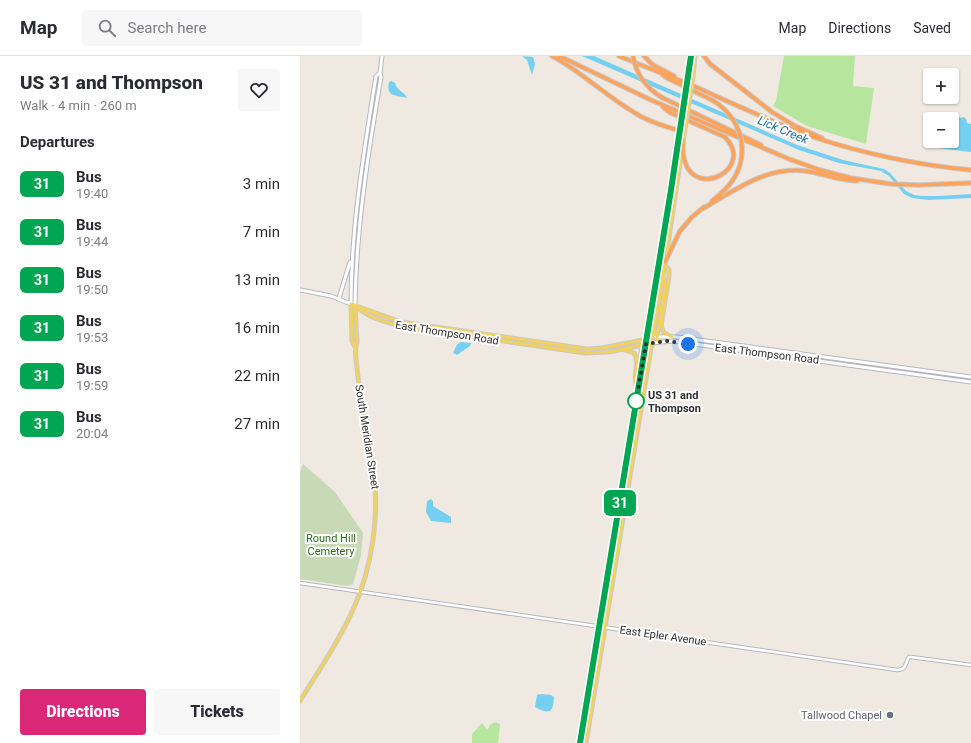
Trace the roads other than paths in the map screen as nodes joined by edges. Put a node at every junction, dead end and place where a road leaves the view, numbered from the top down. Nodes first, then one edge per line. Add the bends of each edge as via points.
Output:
1 (382, 56) edge
2 (552, 56) edge
3 (558, 56) edge
4 (619, 56) edge
5 (633, 56) edge
6 (644, 56) edge
7 (692, 56) edge
8 (704, 56) edge
9 (380, 72) junction
10 (661, 73) junction
11 (698, 88) junction
12 (651, 100) junction
13 (680, 131) junction
14 (683, 141) junction
15 (828, 141) junction
16 (781, 156) junction
17 (971, 170) edge
18 (869, 182) junction
19 (971, 183) edge
20 (702, 209) junction
21 (661, 252) junction
22 (352, 260) junction
23 (665, 263) junction
24 (663, 275) junction
25 (300, 290) edge
26 (339, 298) junction
27 (351, 304) junction
28 (355, 306) junction
29 (655, 337) junction
30 (672, 337) junction
31 (647, 339) junction
32 (637, 341) junction
33 (660, 341) junction
34 (652, 343) junction
35 (644, 344) junction
36 (355, 347) junction
37 (623, 349) junction
38 (807, 355) junction
39 (806, 359) junction
40 (641, 374) junction
41 (971, 377) edge
42 (971, 382) edge
43 (638, 388) junction
44 (643, 398) junction
45 (300, 583) edge
46 (361, 591) junction
47 (600, 627) junction
48 (606, 627) junction
49 (971, 665) edge
50 (300, 701) edge
51 (580, 743) edge
52 (586, 743) edge

1 - 9 main road, South Meridian Street
2 - 13 highway via 577,71 635,114
3 - 12 highway
4 - 10 highway
5 - 16 highway, bridge via 636,69 643,81 663,98
6 - 11 highway via 653,65
7 - 13 main road, bridge
7 - 14 main road, bridge via 692,77
8 - 15 highway via 710,64 772,112
9 - 22 main road, South Meridian Street via 376,76 370,114
9 - 28 main road, South Meridian Street via 359,230
10 - 11 highway
10 - 20 highway, bridge via 712,100 725,110 735,122 740,136 741,163 734,180 726,190
11 - 15 highway via 775,122
12 - 14 highway via 671,113 725,137 733,152 730,167 716,178 697,177 685,164
12 - 16 highway
13 - 21 main road
14 - 23 main road
15 - 17 highway via 896,159
16 - 18 highway via 820,170
18 - 19 highway via 911,185
18 - 20 highway via 851,181 806,171 782,171 759,178
20 - 23 highway via 680,231
21 - 24 main road via 660,269
21 - 31 main road
22 - 26 main road, South Meridian Street
22 - 27 main road, South Meridian Street
23 - 24 main road
23 - 30 main road via 669,276 661,326 664,333
24 - 29 main road
25 - 26 main road, East Thompson Road
26 - 27 main road, East Thompson Road
27 - 28 main road, East Thompson Road
27 - 36 main road, South Meridian Street via 352,341
28 - 32 main road, East Thompson Road via 401,322 581,348 602,348
28 - 36 main road, South Meridian Street
28 - 37 main road, East Thompson Road via 384,321 406,327 585,354
29 - 30 main road, East Thompson Road
29 - 31 main road, East Thompson Road
29 - 33 main road
29 - 34 main road
30 - 38 main road, East Thompson Road
31 - 32 main road, East Thompson Road
31 - 35 main road
32 - 35 main road
33 - 34 main road, East Thompson Road
33 - 39 main road, East Thompson Road
34 - 35 main road, East Thompson Road
34 - 44 main road
35 - 37 main road, East Thompson Road
35 - 40 main road
36 - 46 main road, South Meridian Street via 376,498 372,546
37 - 43 main road via 632,351 635,355 635,378
38 - 39 main road
38 - 41 main road, East Thompson Road
39 - 42 main road, East Thompson Road
40 - 43 main road
40 - 44 main road
43 - 47 main road
44 - 48 main road
45 - 46 street, East Epler Avenue
46 - 47 street, East Epler Avenue
46 - 50 main road, South Meridian Street via 341,634
47 - 48 street, East Epler Avenue
47 - 51 main road
48 - 49 street, East Epler Avenue via 898,670 905,668 909,657
48 - 52 main road

